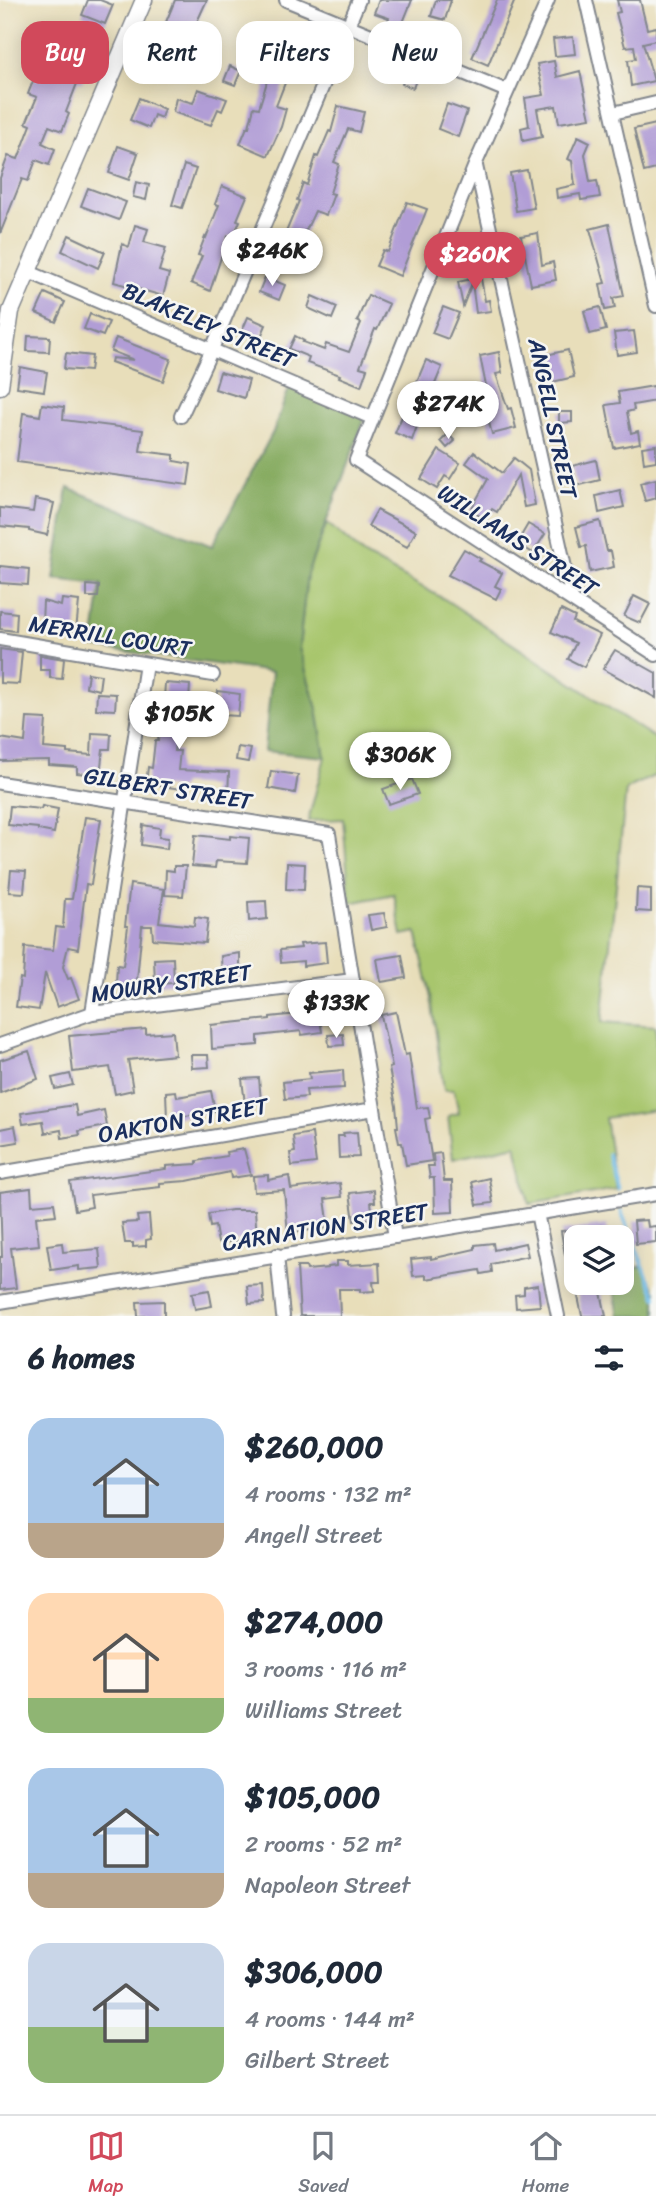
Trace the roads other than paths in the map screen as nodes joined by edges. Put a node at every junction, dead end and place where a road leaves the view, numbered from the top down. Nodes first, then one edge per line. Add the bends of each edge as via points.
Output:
1 (144, 0) edge
2 (286, 0) edge
3 (359, 0) edge
4 (548, 0) edge
5 (586, 0) edge
6 (334, 21) edge
7 (350, 21) edge
8 (354, 29) edge
9 (324, 84) edge
10 (507, 91) junction
11 (656, 103) edge
12 (612, 113) junction
13 (475, 164) junction
14 (650, 254) edge
15 (29, 272) junction
16 (656, 306) edge
17 (212, 348) junction
18 (0, 386) edge
19 (181, 416) dead end
20 (372, 418) junction
21 (572, 599) junction
22 (0, 639) edge
23 (656, 655) edge
24 (146, 664) junction
25 (213, 675) dead end
26 (0, 783) edge
27 (124, 804) junction
28 (353, 980) junction
29 (92, 1013) junction
30 (0, 1045) edge
31 (374, 1109) junction
32 (0, 1173) edge
33 (656, 1194) edge
34 (537, 1213) junction
35 (395, 1237) junction
36 (277, 1255) junction
37 (0, 1302) edge
38 (283, 1316) edge
39 (558, 1316) edge

1 - 15 main road
2 - 6 street
3 - 7 street
4 - 10 street
5 - 12 street
8 - 10 street
9 - 17 street
10 - 13 street
11 - 12 street
12 - 14 street
13 - 20 street
13 - 21 street, ANGELL STREET
14 - 16 street
15 - 17 street, BLAKELEY STREET
15 - 18 main road via 11,311
17 - 19 street
17 - 20 street, BLAKELEY STREET
20 - 21 street, WILLIAMS STREET via 356,460
21 - 23 street, WILLIAMS STREET
22 - 24 street, MERRILL COURT
24 - 25 street, MERRILL COURT
24 - 27 street
26 - 27 street, GILBERT STREET
27 - 28 street, GILBERT STREET via 329,834
27 - 29 street
28 - 29 street, MOWRY STREET
28 - 31 street
29 - 30 street, MOWRY STREET
31 - 32 street, OAKTON STREET
31 - 35 street
33 - 34 street, CARNATION STREET
34 - 35 street, CARNATION STREET
34 - 39 street
35 - 36 street, CARNATION STREET
36 - 37 street, CARNATION STREET
36 - 38 street

